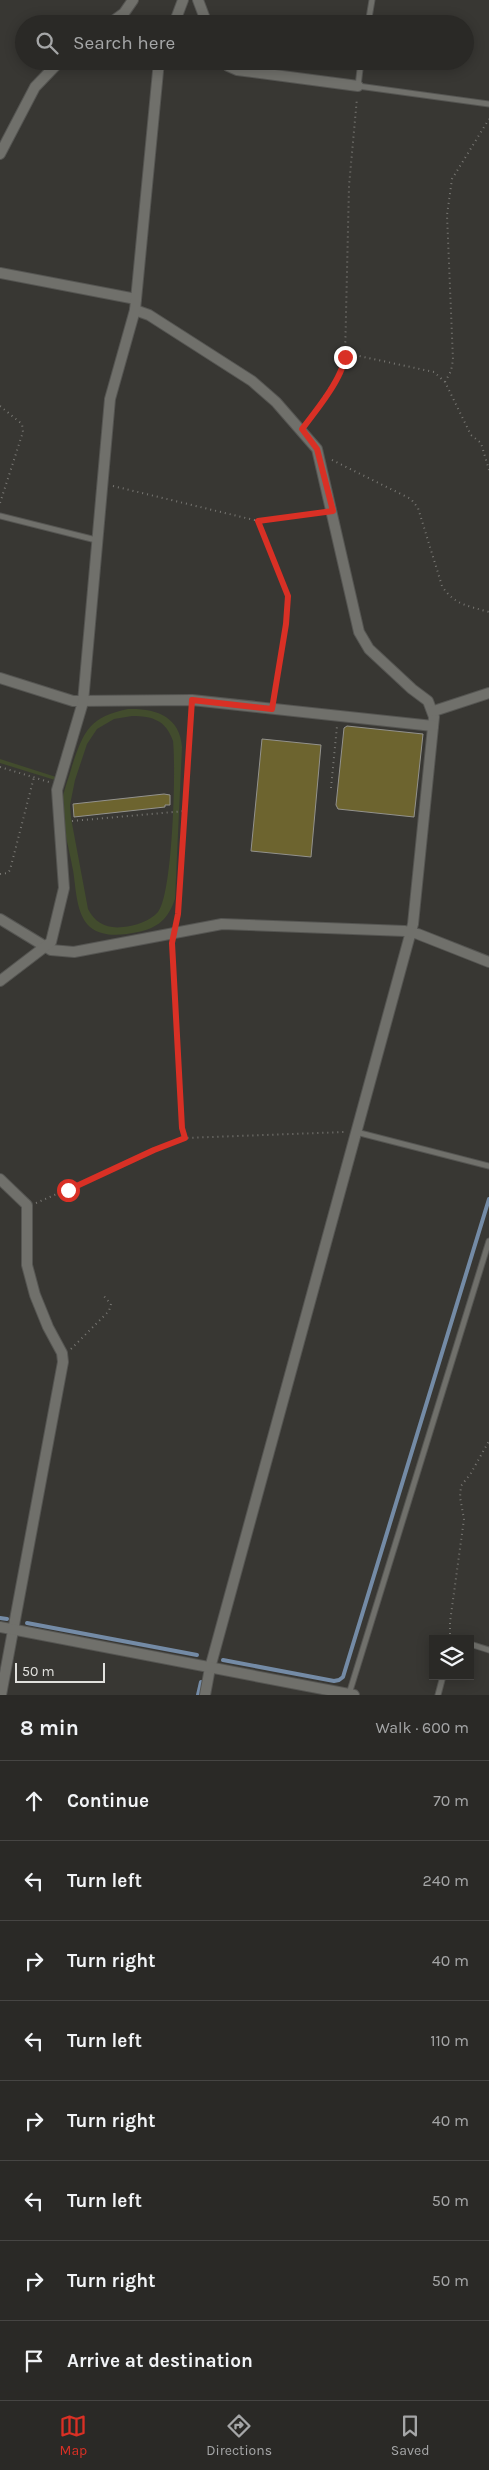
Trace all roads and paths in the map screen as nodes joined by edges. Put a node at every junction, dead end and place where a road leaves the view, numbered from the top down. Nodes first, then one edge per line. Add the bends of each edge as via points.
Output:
1 (133, 0) edge
2 (183, 0) edge
3 (198, 0) edge
4 (372, 0) edge
5 (121, 15) edge
6 (177, 15) edge
7 (204, 15) edge
8 (370, 15) edge
9 (51, 70) edge
10 (159, 70) edge
11 (237, 70) edge
12 (360, 70) edge
13 (358, 86) junction
14 (489, 104) edge
15 (489, 119) edge
16 (0, 154) edge
17 (0, 273) edge
18 (135, 305) junction
19 (345, 353) junction
20 (445, 382) junction
21 (0, 406) edge
22 (302, 429) junction
23 (321, 460) junction
24 (489, 470) edge
25 (101, 484) junction
26 (0, 503) edge
27 (333, 511) junction
28 (0, 516) edge
29 (258, 521) junction
30 (96, 540) junction
31 (489, 612) edge
32 (0, 678) edge
33 (489, 694) edge
34 (192, 700) junction
35 (83, 702) junction
36 (272, 709) junction
37 (434, 711) junction
38 (338, 716) junction
39 (433, 726) junction
40 (0, 767) edge
41 (34, 778) junction
42 (59, 785) junction
43 (331, 788) dead end
44 (185, 812) junction
45 (72, 821) dead end
46 (0, 874) edge
47 (0, 920) edge
48 (174, 932) junction
49 (410, 932) junction
50 (46, 948) junction
51 (489, 962) edge
52 (0, 981) edge
53 (355, 1132) junction
54 (185, 1138) junction
55 (489, 1166) edge
56 (0, 1179) edge
57 (27, 1205) junction
58 (489, 1241) edge
59 (102, 1294) dead end
60 (62, 1357) junction
61 (489, 1441) edge
62 (0, 1626) edge
63 (13, 1629) junction
64 (450, 1635) edge
65 (474, 1645) edge
66 (489, 1650) edge
67 (210, 1668) junction
68 (441, 1680) edge
69 (352, 1694) edge
70 (1, 1695) edge
71 (205, 1695) edge
72 (438, 1695) edge

1 - 5 street
2 - 6 street
3 - 7 street
4 - 8 lane
9 - 16 street via 35,87
10 - 18 street
11 - 13 street
12 - 13 lane
13 - 14 lane
13 - 19 path via 349,186
15 - 20 path via 452,179 448,197 446,215 453,360
17 - 18 street
18 - 22 street via 252,381
18 - 25 street via 110,399
19 - 20 path via 434,372
19 - 22 path via 344,367
20 - 24 path via 471,435 481,444
21 - 26 path via 22,424 24,432
22 - 23 street
23 - 27 street
23 - 31 path via 336,462 411,499 418,508 442,586 449,597
25 - 29 path
25 - 30 street
27 - 29 path
27 - 37 street via 359,632 364,642 428,701
28 - 30 lane
29 - 36 path via 288,596
30 - 35 street
32 - 35 street
33 - 37 street
34 - 35 street
34 - 36 street
34 - 44 path
35 - 42 street
36 - 38 street
37 - 39 street
38 - 39 street
38 - 43 path
39 - 49 street
40 - 41 path
41 - 42 path
41 - 46 path via 10,870
42 - 50 street via 56,797 64,888 53,935
44 - 45 path
44 - 48 path
47 - 50 street
48 - 49 street via 238,924
48 - 50 street via 74,952 56,952
48 - 54 path via 172,943
49 - 51 street
49 - 53 street
50 - 52 street
53 - 54 path
53 - 55 lane
53 - 67 street
54 - 57 path via 51,1199
56 - 57 street
57 - 60 street via 27,1265 35,1295
58 - 69 lane
59 - 60 path via 111,1304 109,1311
60 - 63 street
61 - 64 path via 461,1486 464,1519
62 - 63 street
63 - 67 street
63 - 70 street
65 - 66 lane
67 - 69 street
67 - 71 street
68 - 72 lane

